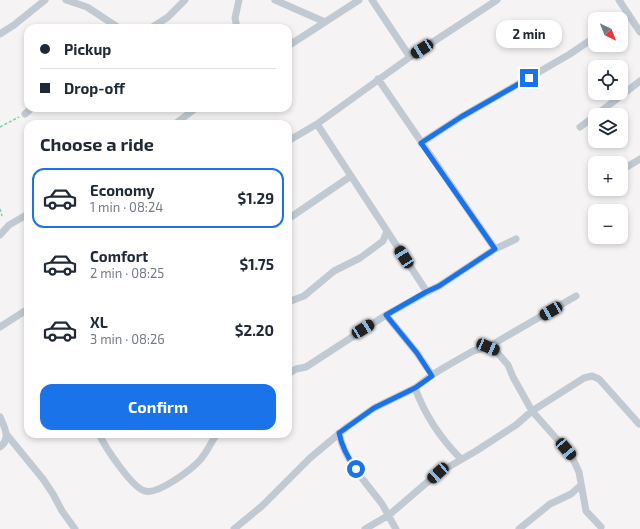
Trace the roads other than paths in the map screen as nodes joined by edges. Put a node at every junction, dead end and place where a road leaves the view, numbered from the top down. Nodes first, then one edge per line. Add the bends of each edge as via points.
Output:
1 (46, 0) edge
2 (66, 0) edge
3 (185, 0) edge
4 (239, 0) edge
5 (275, 0) edge
6 (359, 0) edge
7 (372, 0) edge
8 (497, 0) edge
9 (619, 0) edge
10 (627, 12) edge
11 (628, 14) edge
12 (325, 22) junction
13 (113, 24) edge
14 (157, 24) edge
15 (237, 24) edge
16 (640, 32) edge
17 (0, 34) edge
18 (588, 42) edge
19 (292, 43) edge
20 (410, 57) junction
21 (378, 79) junction
22 (640, 82) edge
23 (605, 108) edge
24 (191, 112) edge
25 (180, 120) edge
26 (588, 121) edge
27 (317, 124) junction
28 (580, 127) dead end
29 (292, 139) edge
30 (421, 143) junction
31 (640, 159) edge
32 (628, 166) edge
33 (351, 176) junction
34 (24, 216) edge
35 (292, 216) edge
36 (387, 231) junction
37 (0, 235) edge
38 (516, 239) dead end
39 (495, 249) junction
40 (426, 292) junction
41 (576, 296) dead end
42 (292, 300) edge
43 (24, 312) edge
44 (386, 315) junction
45 (0, 327) edge
46 (488, 347) junction
47 (292, 372) edge
48 (432, 376) junction
49 (415, 388) junction
50 (532, 411) junction
51 (0, 417) edge
52 (639, 424) dead end
53 (339, 433) junction
54 (7, 435) junction
55 (102, 438) edge
56 (215, 438) edge
57 (0, 448) edge
58 (461, 459) junction
59 (581, 485) junction
60 (389, 515) junction
61 (601, 527) dead end
62 (75, 529) edge
63 (234, 529) edge
64 (365, 529) edge
65 (396, 529) edge
66 (519, 529) edge

1 - 17 street
2 - 13 street via 87,7
3 - 14 street
4 - 15 street
5 - 12 street
6 - 12 street
7 - 20 street
8 - 20 street
9 - 10 street
11 - 16 street
12 - 19 street
18 - 30 street
20 - 21 street
21 - 27 street
21 - 30 street
22 - 23 street
24 - 25 street
26 - 28 street
27 - 29 street
27 - 33 street
30 - 39 street
31 - 32 street
33 - 35 street
33 - 36 street
34 - 37 street via 9,225
36 - 40 street
36 - 42 street via 383,241 360,258 334,271 304,296
38 - 39 street
39 - 40 street
40 - 44 street
41 - 46 street
43 - 45 street
44 - 47 street via 306,366
44 - 48 street
46 - 48 street via 445,366
46 - 50 street via 496,351 508,365
48 - 49 street
49 - 53 street via 374,408
49 - 58 street via 436,430
50 - 52 street via 584,378 592,376 599,379
50 - 58 street via 516,425
50 - 59 street via 571,456 579,472
51 - 54 street
53 - 60 street via 346,456
53 - 63 street
54 - 57 street
54 - 62 street via 43,479
55 - 56 street via 129,479 145,491 151,492 176,480 194,467
58 - 60 street via 438,473
59 - 61 street via 586,511
59 - 66 street via 571,494 550,504
60 - 64 street
60 - 65 street

